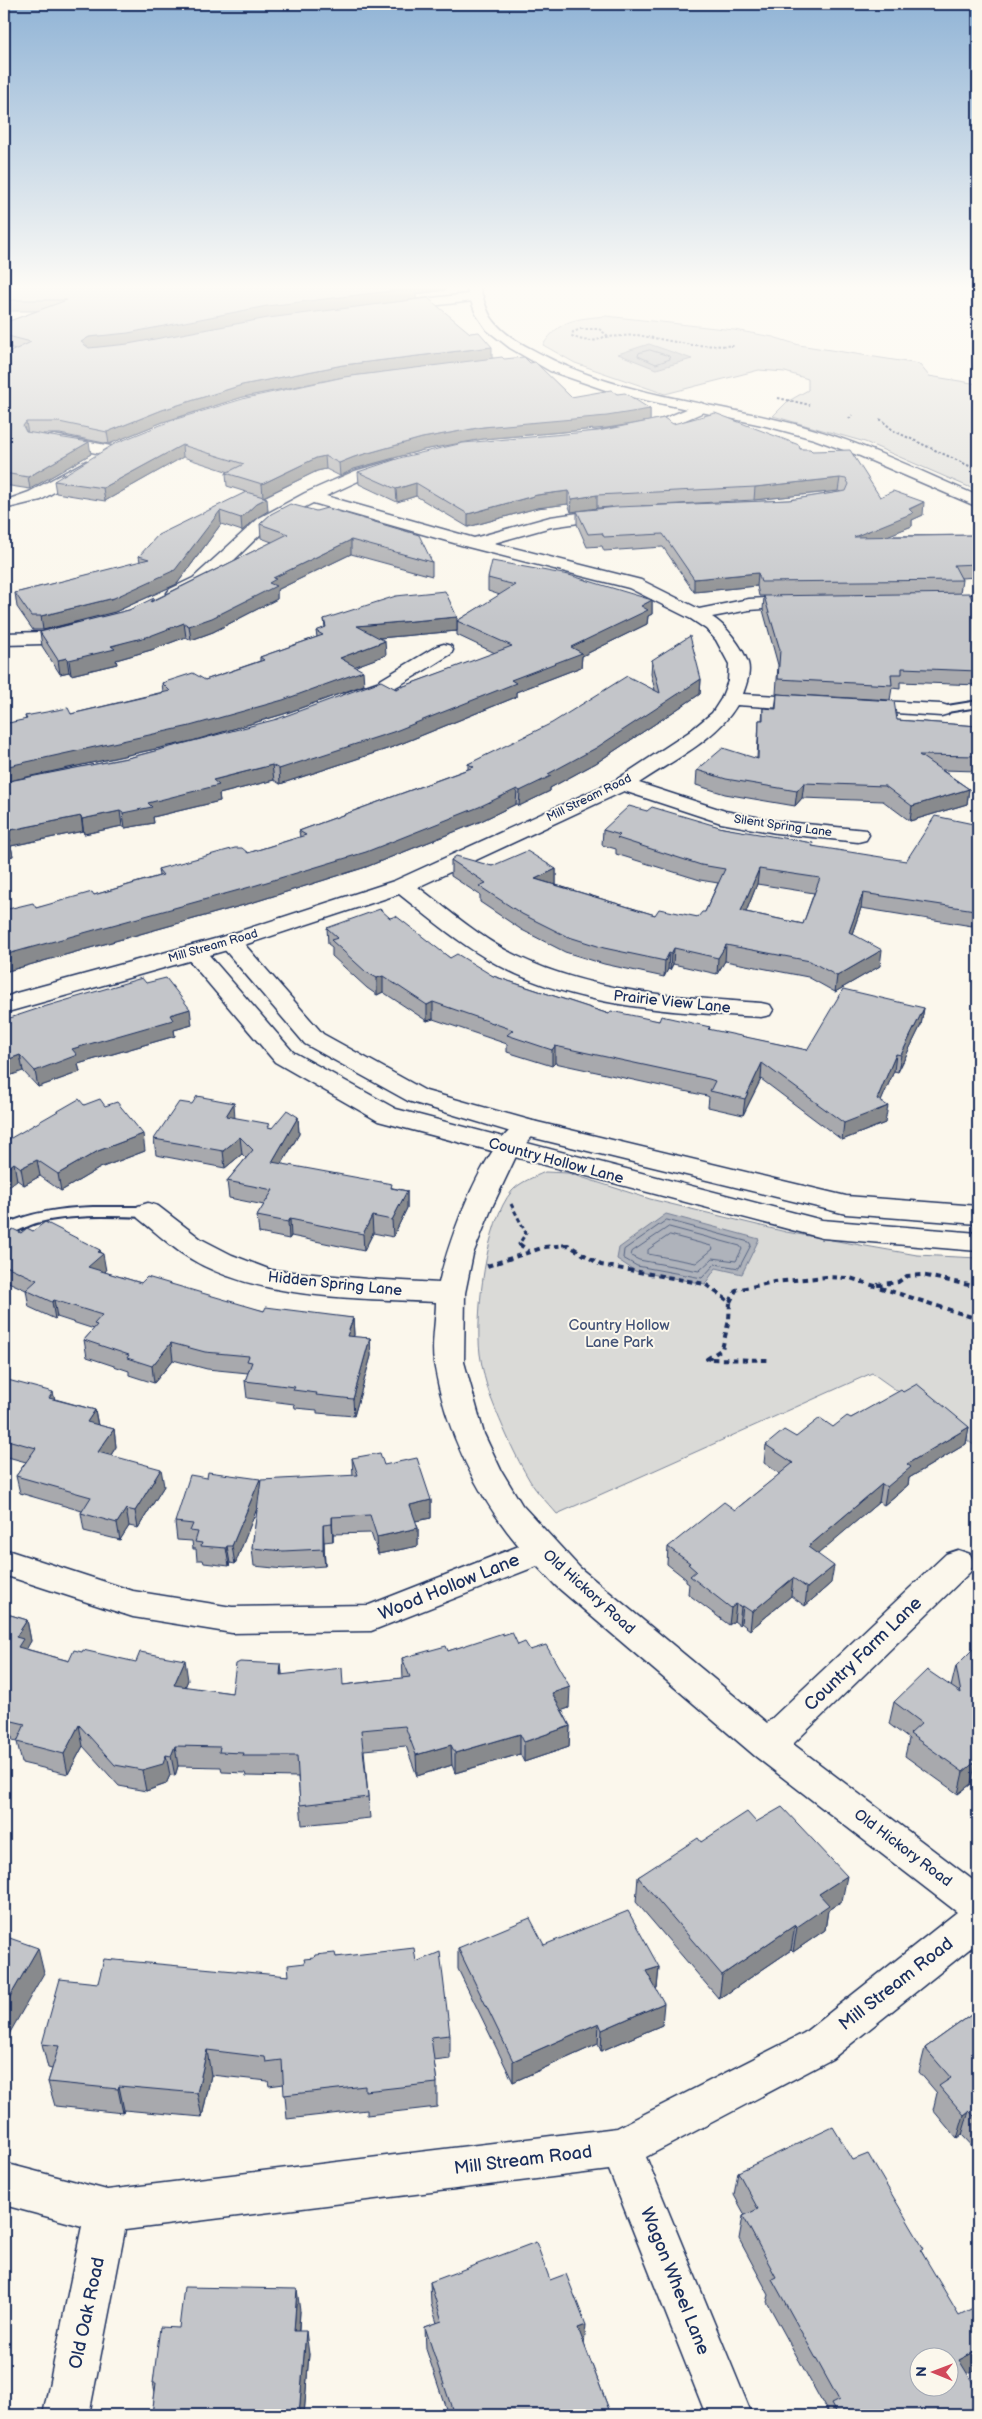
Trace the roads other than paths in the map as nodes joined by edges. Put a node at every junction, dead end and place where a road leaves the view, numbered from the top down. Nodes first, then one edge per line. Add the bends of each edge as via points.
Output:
1 (655, 398) edge
2 (701, 408) junction
3 (616, 434) edge
4 (34, 439) edge
5 (128, 444) edge
6 (111, 451) junction
7 (414, 460) edge
8 (311, 497) junction
9 (978, 502) edge
10 (7, 505) dead end
11 (633, 512) edge
12 (474, 544) junction
13 (165, 598) edge
14 (921, 600) edge
15 (978, 600) edge
16 (815, 601) edge
17 (697, 614) junction
18 (96, 625) edge
19 (4, 639) edge
20 (444, 650) dead end
21 (731, 699) junction
22 (978, 704) edge
23 (332, 705) edge
24 (940, 710) joint
25 (623, 784) junction
26 (858, 835) dead end
27 (402, 886) junction
28 (230, 942) junction
29 (194, 952) junction
30 (4, 1006) edge
31 (761, 1010) dead end
32 (517, 1138) junction
33 (148, 1212) joint
34 (978, 1215) edge
35 (4, 1231) edge
36 (978, 1242) edge
37 (454, 1280) junction
38 (542, 1550) junction
39 (4, 1562) edge
40 (958, 1562) dead end
41 (768, 1745) junction
42 (978, 1906) edge
43 (978, 1919) edge
44 (621, 2148) junction
45 (4, 2184) edge
46 (107, 2211) junction
47 (66, 2415) edge
48 (729, 2415) edge

1 - 2 street
2 - 3 street via 661,426
2 - 9 street via 827,438
4 - 6 street
5 - 6 street
6 - 10 street via 35,496
7 - 8 street via 361,474
8 - 12 street, Mill Stream Road
8 - 13 street via 264,522 199,582
11 - 12 street via 550,522
12 - 17 street, Mill Stream Road via 635,584
14 - 15 street
16 - 17 street via 767,602
17 - 21 street, Mill Stream Road via 724,638 739,664 738,681
18 - 19 street via 43,638
20 - 23 street via 384,686
21 - 24 street
21 - 25 street, Mill Stream Road via 720,717 696,736
22 - 24 lane
25 - 26 street, Silent Spring Lane via 721,817 776,827
25 - 27 street, Mill Stream Road
27 - 28 street, Mill Stream Road
27 - 31 street, Prairie View Lane via 506,960 542,977 589,992 640,1001
28 - 29 street, Mill Stream Road
28 - 32 street, Country Hollow Lane via 314,1039 416,1096
29 - 30 street, Mill Stream Road
29 - 32 street, Country Hollow Lane via 284,1057 387,1116
32 - 34 street, Country Hollow Lane via 846,1205
32 - 36 street, Country Hollow Lane via 822,1229
32 - 37 street, Old Hickory Road via 479,1205 459,1254
33 - 35 lane via 67,1213 17,1224
33 - 37 street, Hidden Spring Lane via 191,1246 268,1279 367,1289
37 - 38 street, Old Hickory Road via 449,1362 468,1434 511,1514
38 - 39 street, Wood Hollow Lane via 371,1618 232,1620 132,1604
38 - 41 street, Old Hickory Road via 568,1577
40 - 41 street, Country Farm Lane
41 - 42 street, Old Hickory Road
43 - 44 street, Mill Stream Road via 818,2046
44 - 46 street, Mill Stream Road
44 - 48 street, Wagon Wheel Lane
45 - 46 street, Mill Stream Road
46 - 47 street, Old Oak Road

